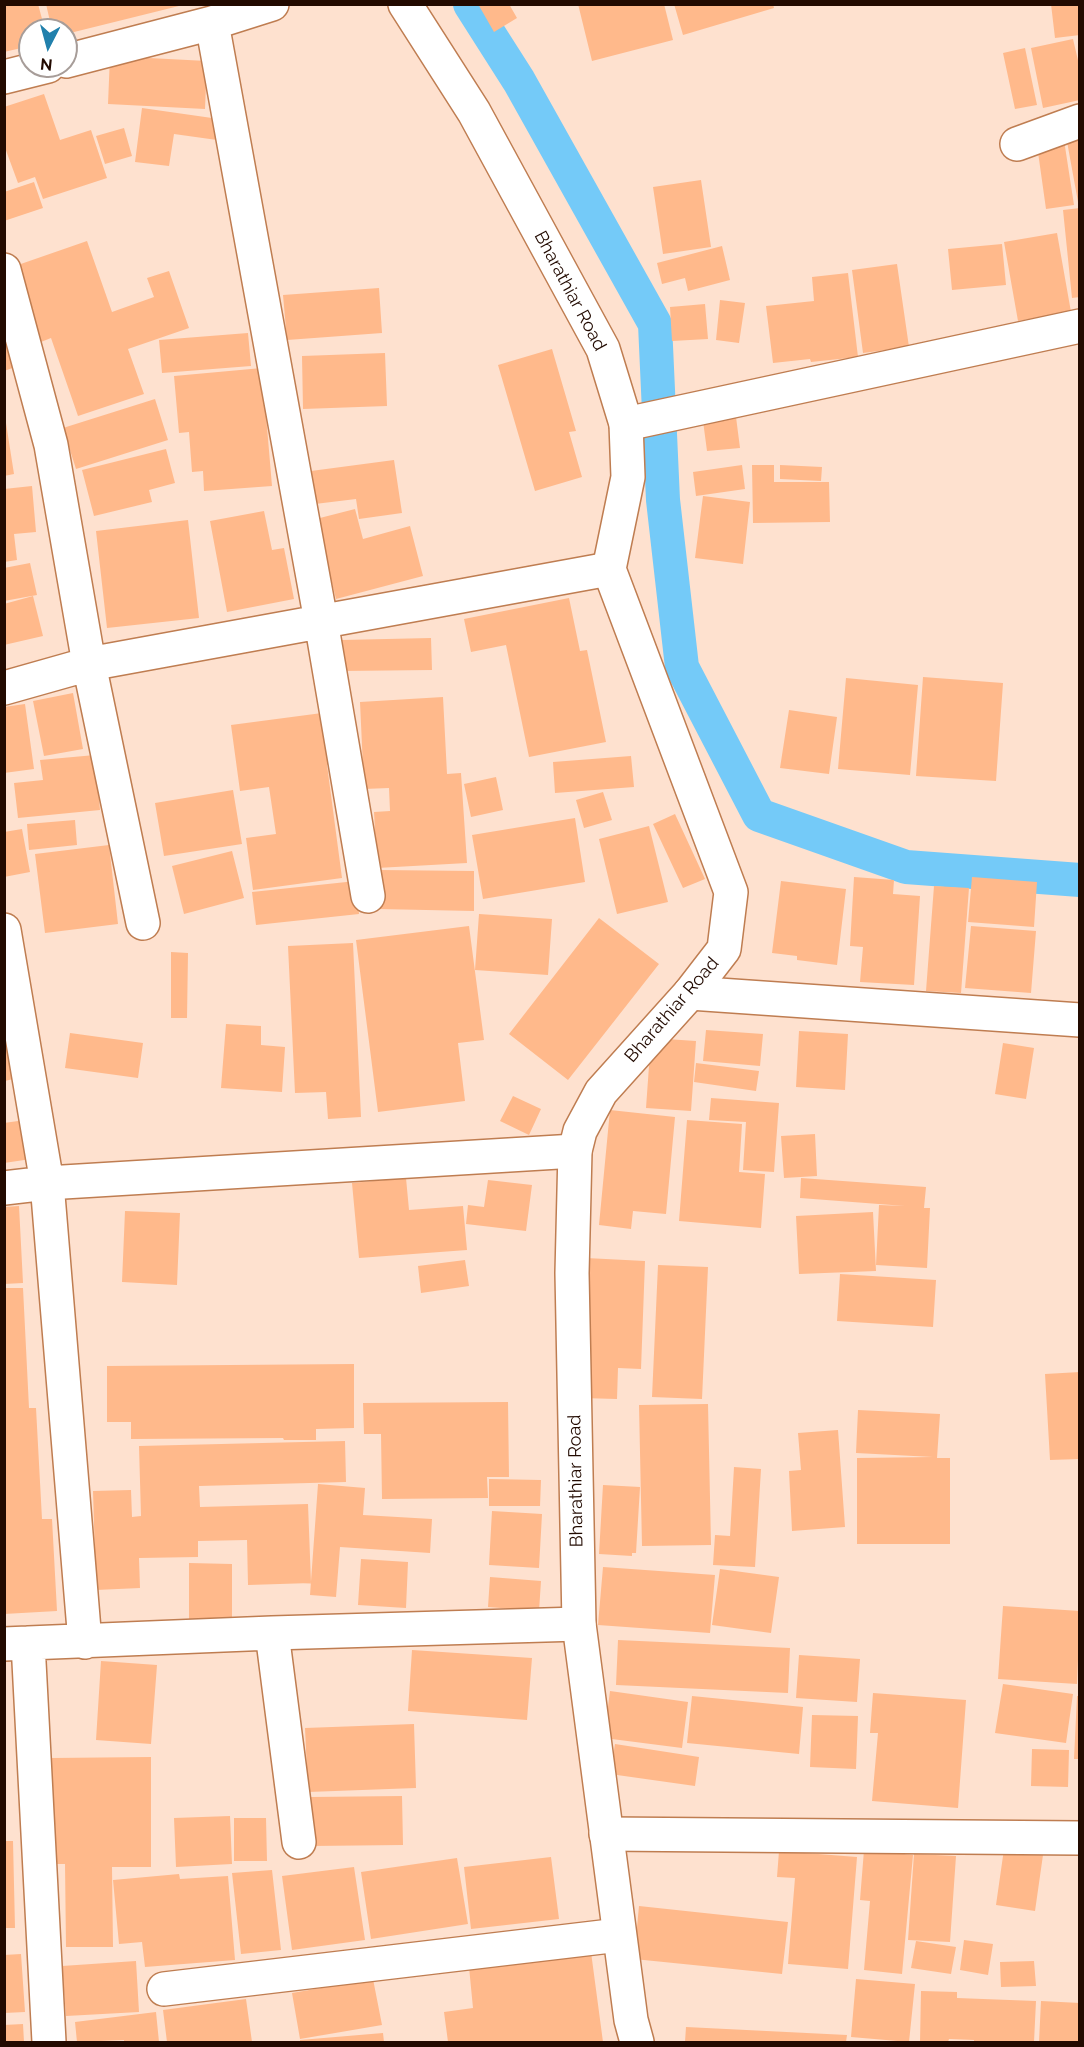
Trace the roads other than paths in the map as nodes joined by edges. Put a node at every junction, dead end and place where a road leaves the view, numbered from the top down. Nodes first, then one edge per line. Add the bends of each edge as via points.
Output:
1 (272, 4) edge
2 (405, 4) edge
3 (212, 23) junction
4 (78, 58) edge
5 (1080, 121) edge
6 (1017, 144) dead end
7 (4, 270) edge
8 (1080, 326) edge
9 (627, 424) junction
10 (609, 569) junction
11 (321, 621) junction
12 (89, 664) junction
13 (4, 688) edge
14 (368, 896) dead end
15 (143, 923) dead end
16 (4, 930) edge
17 (690, 993) junction
18 (1080, 1020) edge
19 (575, 1151) junction
20 (47, 1183) junction
21 (4, 1188) edge
22 (579, 1624) junction
23 (272, 1633) junction
24 (85, 1642) junction
25 (16, 1644) edge
26 (606, 1834) junction
27 (1080, 1838) edge
28 (298, 1842) dead end
29 (620, 1935) junction
30 (164, 1989) dead end
31 (49, 2043) edge
32 (637, 2043) edge

1 - 3 street
2 - 9 street, Bharathiar Road via 474,112 603,349
3 - 4 street
3 - 11 street
5 - 6 street
7 - 12 street via 51,445
8 - 9 street
9 - 10 street, Bharathiar Road via 628,477
10 - 11 street
10 - 17 street, Bharathiar Road via 731,892 724,949
11 - 12 street
11 - 14 street
12 - 13 street
12 - 15 street
16 - 20 street
17 - 18 street
17 - 19 street, Bharathiar Road via 601,1092 580,1131
19 - 20 street
19 - 22 street, Bharathiar Road via 572,1273
20 - 21 street
20 - 24 street
22 - 23 street
22 - 26 street, Bharathiar Road
23 - 24 street
23 - 28 street
24 - 25 street
25 - 31 street
26 - 27 street
26 - 29 street, Bharathiar Road
29 - 30 street
29 - 32 street, Bharathiar Road

